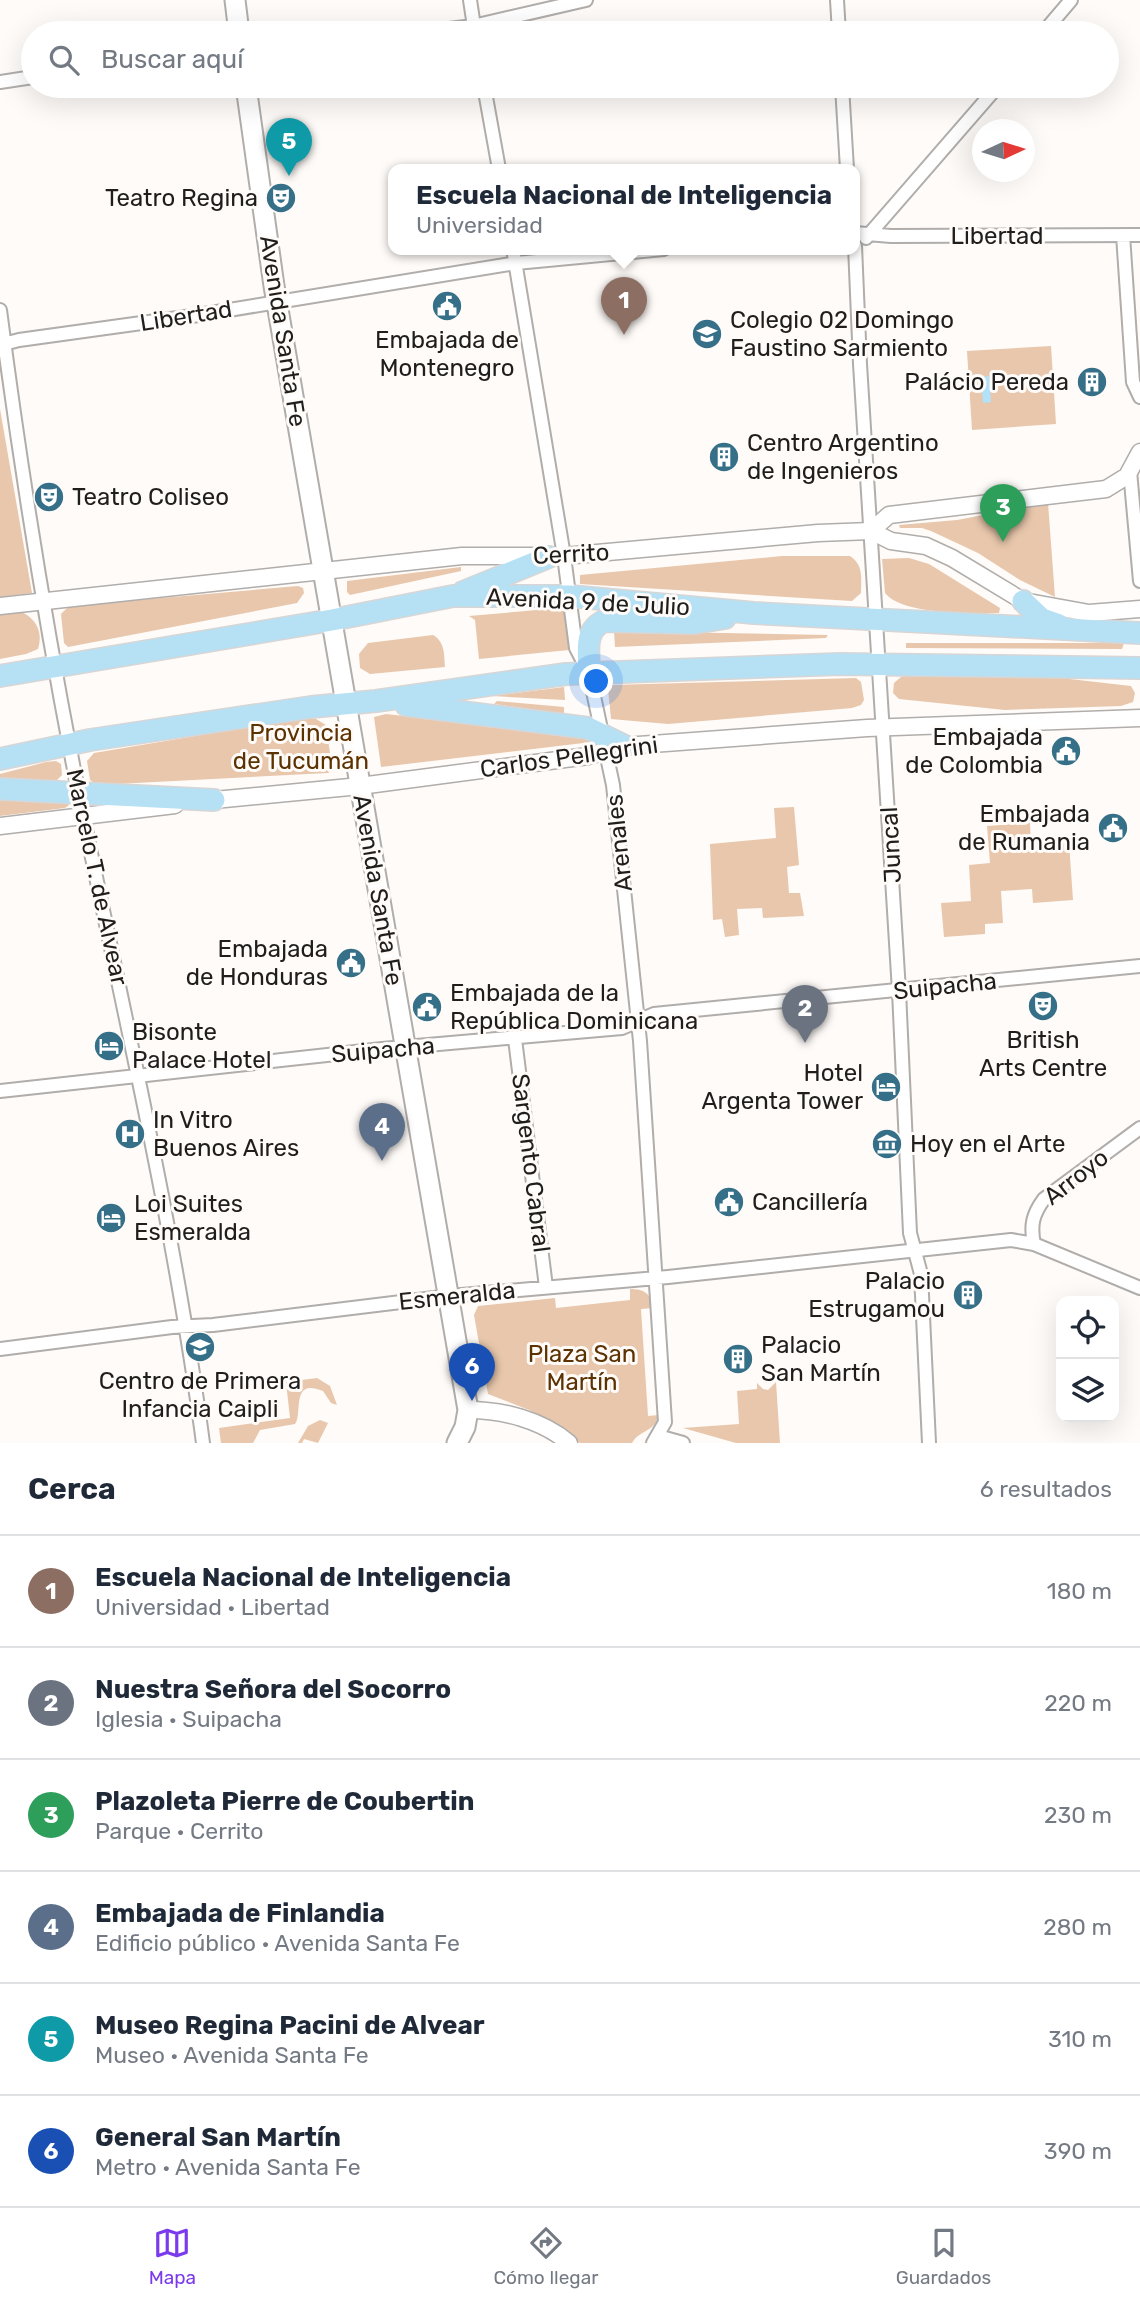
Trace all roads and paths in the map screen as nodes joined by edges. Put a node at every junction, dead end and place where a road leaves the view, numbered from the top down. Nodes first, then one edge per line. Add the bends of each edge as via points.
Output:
1 (235, 0) edge
2 (470, 0) edge
3 (586, 0) edge
4 (837, 0) edge
5 (1072, 0) edge
6 (238, 21) edge
7 (473, 21) edge
8 (508, 21) edge
9 (838, 21) edge
10 (1054, 21) edge
11 (21, 79) edge
12 (0, 82) edge
13 (248, 98) edge
14 (486, 98) edge
15 (843, 98) edge
16 (988, 98) edge
17 (498, 164) edge
18 (847, 164) edge
19 (860, 234) edge
20 (870, 235) junction
21 (1123, 235) junction
22 (1140, 235) edge
23 (860, 243) edge
24 (514, 255) edge
25 (601, 255) edge
26 (855, 255) edge
27 (516, 263) junction
28 (277, 303) junction
29 (0, 310) edge
30 (2, 344) edge
31 (1136, 369) edge
32 (1140, 397) edge
33 (1140, 452) edge
34 (1130, 471) junction
35 (871, 531) junction
36 (557, 557) junction
37 (324, 571) junction
38 (1140, 581) edge
39 (453, 596) junction
40 (569, 596) junction
41 (43, 600) junction
42 (1023, 601) junction
43 (0, 606) edge
44 (1140, 609) edge
45 (754, 613) junction
46 (877, 619) junction
47 (332, 620) junction
48 (1067, 629) junction
49 (1140, 633) edge
50 (880, 664) junction
51 (55, 667) junction
52 (1140, 668) edge
53 (589, 673) junction
54 (0, 676) edge
55 (376, 701) junction
56 (345, 703) junction
57 (1140, 718) edge
58 (884, 727) junction
59 (600, 732) junction
60 (70, 744) junction
61 (625, 746) junction
62 (605, 753) junction
63 (0, 759) edge
64 (360, 786) junction
65 (0, 789) edge
66 (79, 792) junction
67 (214, 800) junction
68 (84, 816) junction
69 (0, 826) edge
70 (1140, 966) edge
71 (899, 991) junction
72 (637, 1019) junction
73 (515, 1039) junction
74 (406, 1048) junction
75 (138, 1075) junction
76 (0, 1091) edge
77 (1140, 1128) edge
78 (1034, 1244) junction
79 (915, 1250) junction
80 (656, 1278) junction
81 (546, 1287) junction
82 (1140, 1288) edge
83 (450, 1296) junction
84 (187, 1327) junction
85 (0, 1349) edge
86 (468, 1410) junction
87 (656, 1440) edge
88 (203, 1443) edge
89 (457, 1443) edge
90 (569, 1443) edge
91 (683, 1443) edge
92 (929, 1443) edge

1 - 6 main road
2 - 7 street
3 - 8 street
4 - 9 street
5 - 10 street
11 - 12 street
13 - 28 main road, Avenida Santa Fe
14 - 17 street
15 - 18 street
16 - 20 street
19 - 20 street, Libertad
20 - 21 street, Libertad
20 - 23 street
21 - 22 street, Libertad
21 - 31 street
24 - 27 street, Arenales
25 - 27 street, Libertad
26 - 35 street, Juncal
27 - 28 street, Libertad
27 - 36 street, Arenales
28 - 30 street, Libertad
28 - 37 main road, Avenida Santa Fe
29 - 30 street, Marcelo T. de Alvear
30 - 41 street, Marcelo T. de Alvear
31 - 32 street via 1133,382
33 - 34 street
34 - 35 street, Cerrito via 1107,489 889,515
34 - 38 street
35 - 36 street, Cerrito
35 - 42 street via 891,541 926,546
35 - 46 street, Juncal
36 - 37 street, Cerrito via 462,556
36 - 39 highway
36 - 40 street, Arenales
37 - 41 street, Cerrito
37 - 47 main road, Avenida Santa Fe
39 - 40 highway, Avenida 9 de Julio
39 - 47 highway, Avenida 9 de Julio
40 - 45 highway, Avenida 9 de Julio
40 - 53 street, Arenales via 576,648
41 - 43 street, Cerrito
41 - 51 street, Marcelo T. de Alvear
42 - 44 street via 1089,613
42 - 48 highway via 1042,619
45 - 46 highway, Avenida 9 de Julio
45 - 53 highway via 694,623 604,621 591,631
46 - 48 highway, Avenida 9 de Julio
46 - 50 street, Juncal
47 - 51 highway, Avenida 9 de Julio
47 - 56 main road, Avenida Santa Fe
48 - 49 highway, Avenida 9 de Julio
50 - 52 highway
50 - 53 highway
50 - 58 street, Juncal
51 - 54 highway, Avenida 9 de Julio
51 - 60 street, Marcelo T. de Alvear
53 - 55 highway
53 - 59 street, Arenales
55 - 56 highway
55 - 59 highway
56 - 60 highway
56 - 64 main road, Avenida Santa Fe
57 - 58 street, Carlos Pellegrini
58 - 61 street, Carlos Pellegrini
58 - 71 street, Juncal
59 - 61 highway
59 - 62 street, Arenales
60 - 63 highway
60 - 66 street, Marcelo T. de Alvear
61 - 62 street, Carlos Pellegrini
62 - 64 street, Carlos Pellegrini
62 - 72 street, Arenales via 613,785
64 - 67 street, Carlos Pellegrini
64 - 74 main road, Avenida Santa Fe
65 - 66 highway
66 - 67 highway
66 - 68 street, Marcelo T. de Alvear
67 - 68 street, Carlos Pellegrini
68 - 69 street, Carlos Pellegrini
68 - 75 street, Marcelo T. de Alvear
70 - 71 street, Suipacha
71 - 72 street, Suipacha
71 - 79 street, Juncal via 910,1233
72 - 73 street, Suipacha via 622,1028
72 - 80 street, Arenales
73 - 74 street, Suipacha
73 - 81 street, Sargento Cabral
74 - 75 street, Suipacha
74 - 83 main road, Avenida Santa Fe
75 - 76 street, Suipacha
75 - 84 street, Marcelo T. de Alvear
77 - 78 street, Arroyo via 1044,1199 1031,1225
78 - 79 street via 1011,1240
78 - 82 street
79 - 80 street, Esmeralda
79 - 92 street, Juncal via 921,1274
80 - 81 street, Esmeralda
80 - 87 street, Arenales via 665,1422
81 - 83 street, Esmeralda
83 - 84 street, Esmeralda
83 - 86 main road, Avenida Santa Fe
84 - 85 street, Esmeralda
84 - 88 street, Marcelo T. de Alvear
86 - 89 main road, Avenida Santa Fe
86 - 90 street via 503,1412
87 - 91 street

